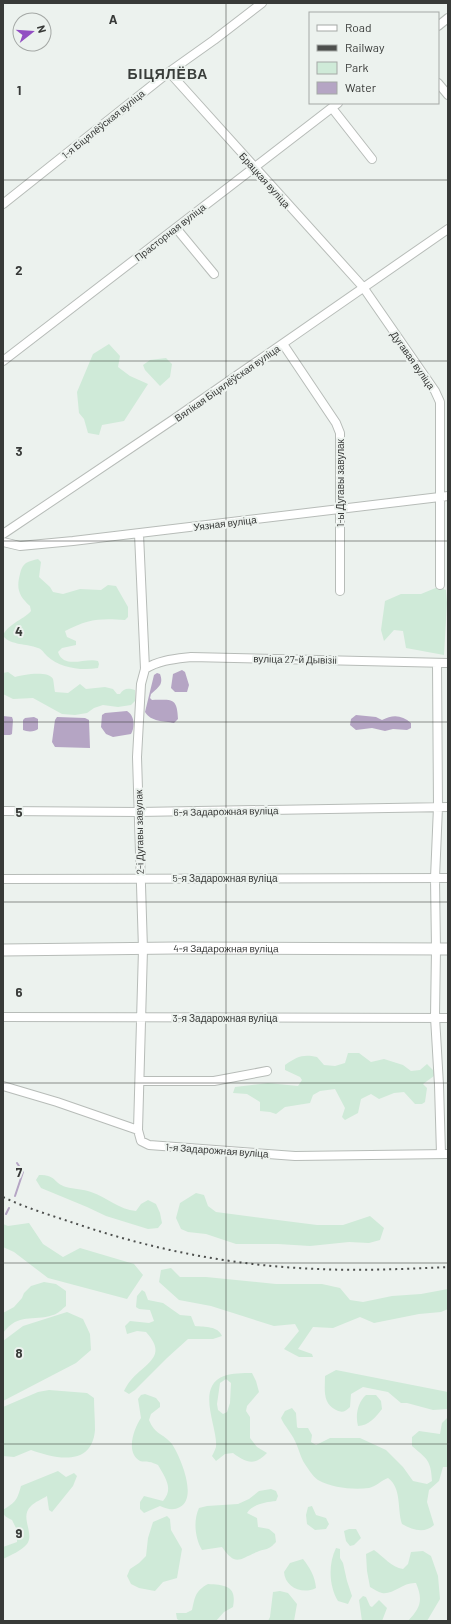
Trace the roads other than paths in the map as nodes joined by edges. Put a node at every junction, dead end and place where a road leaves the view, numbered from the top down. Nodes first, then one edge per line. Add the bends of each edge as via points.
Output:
1 (262, 3) edge
2 (448, 18) edge
3 (439, 25) edge
4 (169, 72) junction
5 (439, 84) edge
6 (448, 95) edge
7 (335, 105) edge
8 (372, 159) dead end
9 (254, 167) junction
10 (3, 204) edge
11 (176, 228) junction
12 (447, 232) edge
13 (214, 274) dead end
14 (362, 287) junction
15 (283, 344) junction
16 (3, 362) edge
17 (444, 496) edge
18 (340, 508) junction
19 (12, 527) junction
20 (3, 534) edge
21 (139, 534) junction
22 (3, 542) edge
23 (20, 546) junction
24 (440, 585) dead end
25 (340, 591) dead end
26 (437, 663) junction
27 (448, 663) edge
28 (145, 669) junction
29 (438, 807) junction
30 (448, 807) edge
31 (3, 811) edge
32 (138, 812) junction
33 (140, 878) junction
34 (435, 878) junction
35 (448, 878) edge
36 (3, 879) edge
37 (436, 948) junction
38 (448, 948) edge
39 (143, 949) junction
40 (3, 950) edge
41 (3, 1017) edge
42 (141, 1018) junction
43 (435, 1018) junction
44 (448, 1018) edge
45 (266, 1070) dead end
46 (140, 1081) junction
47 (448, 1085) edge
48 (3, 1086) edge
49 (439, 1086) junction
50 (138, 1130) junction
51 (444, 1154) edge

1 - 4 street, 1-я Біцялёўская вуліца
2 - 3 street
4 - 9 street, Брацкая вуліца
4 - 10 street, 1-я Біцялёўская вуліца
5 - 6 street
7 - 8 street
7 - 9 street, Прасторная вуліца
9 - 11 street, Прасторная вуліца
9 - 14 street, Брацкая вуліца
11 - 13 street
11 - 16 street, Прасторная вуліца
12 - 14 street, Вялікая Біцялёўская вуліца
14 - 15 street, Вялікая Біцялёўская вуліца
14 - 17 street, Дугавая вуліца via 437,396
15 - 18 street, 1-ы Дугавы завулак via 336,423 340,433
15 - 19 street, Вялікая Біцялёўская вуліца
17 - 18 street, Уязная вуліца
17 - 24 street, Дугавая вуліца
18 - 21 street, Уязная вуліца
18 - 25 street, 1-ы Дугавы завулак
19 - 20 street, Вялікая Біцялёўская вуліца
19 - 23 street via 10,537
21 - 23 street, Уязная вуліца
21 - 28 street, 2-і Дугавы завулак
22 - 23 street, Уязная вуліца
26 - 27 street, вуліца 27-й Дывізіі
26 - 28 street, вуліца 27-й Дывізіі via 191,657 154,663
26 - 29 street
28 - 32 street, 2-і Дугавы завулак via 140,684
29 - 30 street, 6-я Задарожная вуліца
29 - 32 street, 6-я Задарожная вуліца
29 - 34 street
31 - 32 street, 6-я Задарожная вуліца
32 - 33 street, 2-і Дугавы завулак
33 - 34 street, 5-я Задарожная вуліца
33 - 36 street, 5-я Задарожная вуліца
33 - 39 street, 2-і Дугавы завулак
34 - 35 street, 5-я Задарожная вуліца
34 - 37 street
37 - 38 main road, 4-я Задарожная вуліца
37 - 39 main road, 4-я Задарожная вуліца
37 - 43 street
39 - 40 main road, 4-я Задарожная вуліца
39 - 42 street, 2-і Дугавы завулак
41 - 42 street, 3-я Задарожная вуліца
42 - 43 street, 3-я Задарожная вуліца
42 - 46 street, 2-і Дугавы завулак
43 - 44 street, 3-я Задарожная вуліца
43 - 49 street
45 - 46 street via 214,1081
46 - 50 street, 2-і Дугавы завулак
47 - 49 street
48 - 50 street
49 - 51 street
50 - 51 street, 1-я Задарожная вуліца via 141,1141 149,1146 295,1156

